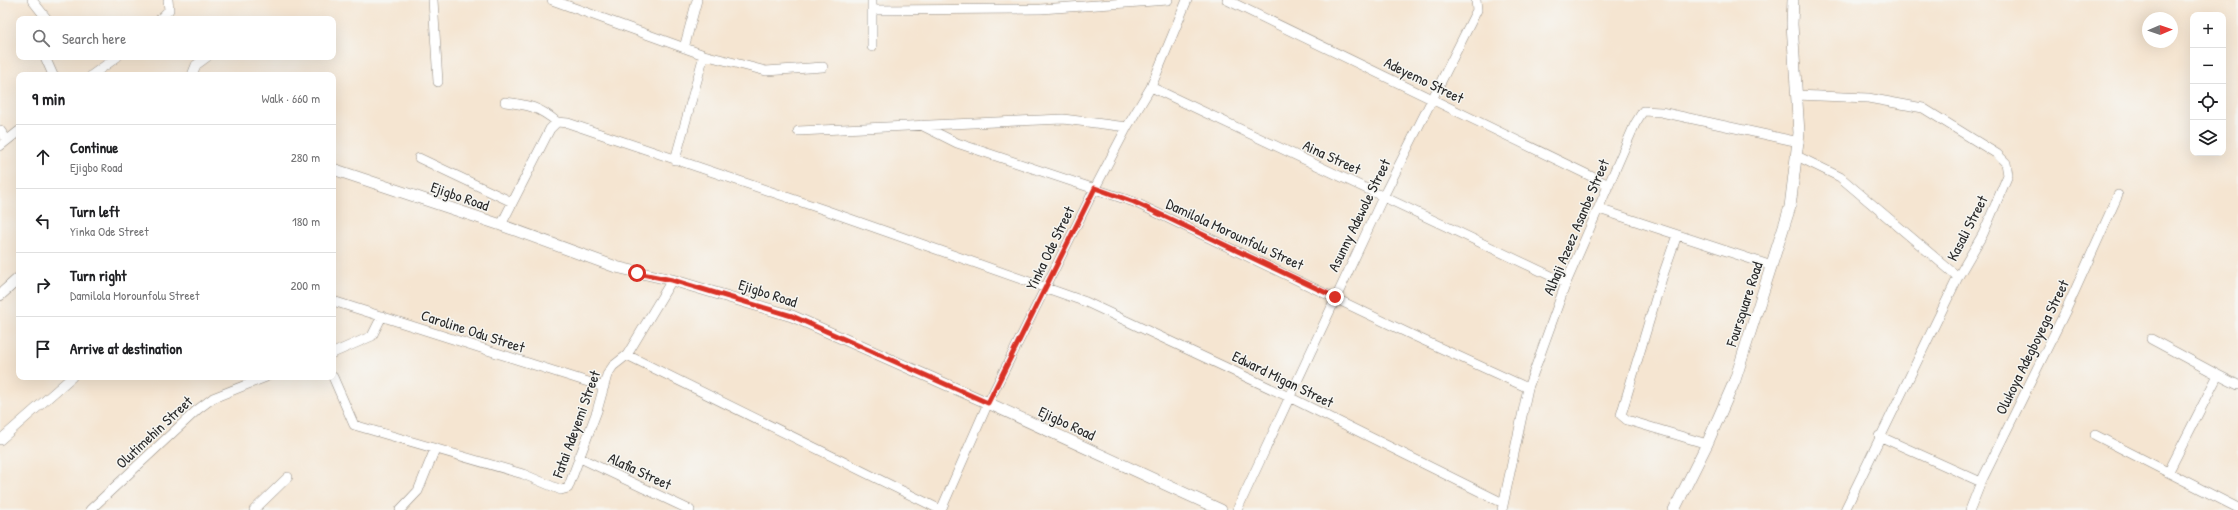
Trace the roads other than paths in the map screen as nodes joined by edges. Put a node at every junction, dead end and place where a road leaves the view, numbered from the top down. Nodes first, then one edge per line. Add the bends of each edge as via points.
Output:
1 (32, 0) edge
2 (168, 0) edge
3 (433, 0) edge
4 (552, 0) edge
5 (697, 0) edge
6 (872, 0) edge
7 (1168, 0) edge
8 (1187, 0) edge
9 (1227, 0) edge
10 (1476, 0) edge
11 (1793, 0) edge
12 (872, 10) junction
13 (45, 16) edge
14 (163, 16) edge
15 (684, 48) junction
16 (872, 48) dead end
17 (704, 54) junction
18 (46, 60) edge
19 (112, 60) edge
20 (204, 60) edge
21 (824, 67) dead end
22 (52, 72) edge
23 (96, 72) edge
24 (193, 72) edge
25 (438, 82) dead end
26 (1151, 87) junction
27 (1796, 95) junction
28 (1430, 99) junction
29 (505, 102) dead end
30 (557, 122) junction
31 (921, 126) junction
32 (1127, 127) junction
33 (0, 130) edge
34 (798, 131) dead end
35 (16, 133) edge
36 (7, 140) junction
37 (1799, 142) junction
38 (0, 146) edge
39 (1797, 156) junction
40 (419, 158) dead end
41 (675, 160) junction
42 (336, 170) edge
43 (1609, 185) junction
44 (1095, 188) junction
45 (2118, 195) dead end
46 (1383, 197) junction
47 (512, 202) junction
48 (1599, 209) junction
49 (501, 225) junction
50 (1677, 235) junction
51 (1772, 266) junction
52 (1958, 277) junction
53 (672, 280) junction
54 (16, 281) edge
55 (1566, 283) junction
56 (1047, 287) junction
57 (0, 295) edge
58 (1335, 297) junction
59 (336, 302) edge
60 (382, 316) junction
61 (2151, 339) dead end
62 (336, 352) edge
63 (627, 355) junction
64 (2218, 375) junction
65 (69, 380) edge
66 (258, 380) edge
67 (334, 380) edge
68 (2238, 385) edge
69 (604, 387) junction
70 (1528, 388) junction
71 (1289, 397) junction
72 (988, 403) junction
73 (2095, 435) dead end
74 (1879, 436) junction
75 (0, 440) edge
76 (1706, 444) junction
77 (435, 449) junction
78 (578, 457) junction
79 (2169, 471) junction
80 (288, 478) dead end
81 (1981, 482) junction
82 (1503, 507) edge
83 (2238, 508) edge
84 (90, 510) edge
85 (254, 510) edge
86 (400, 510) edge
87 (690, 510) edge
88 (941, 510) edge
89 (1220, 510) edge
90 (1237, 510) edge
91 (1674, 510) edge
92 (1845, 510) edge
93 (1970, 510) edge

1 - 13 street
2 - 14 street via 170,10
3 - 25 street
4 - 15 street
5 - 15 street
6 - 12 street
7 - 12 street via 1041,9
8 - 26 street, Yinka Ode Street
9 - 28 street, Adeyemo Street
10 - 28 street, Asunny Adewole Street via 1477,10
11 - 27 street, Foursquare Road
12 - 16 street
15 - 17 street
17 - 21 street via 766,71
17 - 41 street
18 - 22 street
19 - 23 street
20 - 24 street via 196,65
26 - 32 street, Yinka Ode Street
26 - 46 street, Aina Street
27 - 37 street, Foursquare Road
27 - 52 street, Kasali Street via 1868,98 1923,108 1997,154 2006,163 2008,175 1983,234
28 - 43 street, Adeyemo Street
28 - 46 street, Asunny Adewole Street
29 - 30 street via 527,104 543,110
30 - 41 street, Edward Migan Street via 568,123
30 - 47 street via 550,129
31 - 32 street via 1063,119
31 - 34 street
31 - 44 street, Damilola Morounfolu Street via 957,143
32 - 44 street, Yinka Ode Street
33 - 36 street
35 - 36 street
36 - 38 street
37 - 39 street, Foursquare Road
37 - 43 street, Alhaji Azeez Asanbe Street via 1662,112 1643,111
39 - 51 street, Foursquare Road via 1790,206
39 - 52 street via 1840,177
40 - 47 street
41 - 56 street, Edward Migan Street
42 - 49 street, Ejigbo Road
43 - 48 street, Alhaji Azeez Asanbe Street
44 - 56 street, Yinka Ode Street
44 - 58 street, Damilola Morounfolu Street via 1134,202
45 - 81 street, Olukoya Adegboyega Street via 2067,308
46 - 55 street, Aina Street
46 - 58 street, Asunny Adewole Street
47 - 49 street
48 - 50 street
48 - 55 street, Alhaji Azeez Asanbe Street
49 - 53 street, Ejigbo Road via 616,267
50 - 51 street
50 - 76 street via 1621,415 1627,420
51 - 76 street, Foursquare Road via 1735,380
52 - 74 street, Kasali Street
53 - 63 street, Fatai Adeyemi Street
53 - 72 street, Ejigbo Road via 792,316
54 - 57 street
55 - 70 street, Alhaji Azeez Asanbe Street
56 - 71 street, Edward Migan Street via 1086,302
56 - 72 street, Yinka Ode Street
58 - 70 street, Damilola Morounfolu Street
58 - 71 street, Asunny Adewole Street
59 - 60 street, Caroline Odu Street
60 - 62 street via 372,336
60 - 69 street, Caroline Odu Street
61 - 64 street
63 - 69 street, Fatai Adeyemi Street via 613,366
63 - 88 street
64 - 68 street
64 - 79 street
65 - 75 street
66 - 84 street, Olutimehin Street via 213,398 197,410
67 - 77 street, Fatai Adeyemi Street via 354,425
69 - 78 street, Fatai Adeyemi Street
70 - 82 street, Alhaji Azeez Asanbe Street
71 - 82 street, Edward Migan Street
71 - 90 street, Asunny Adewole Street
72 - 88 street, Yinka Ode Street
72 - 89 street, Ejigbo Road
73 - 79 street
74 - 81 street
74 - 92 street, Kasali Street
76 - 91 street, Foursquare Road
77 - 78 street, Fatai Adeyemi Street via 523,474 562,490 568,488
77 - 86 street via 418,491
78 - 87 street, Alafia Street
79 - 83 street
80 - 85 street
81 - 93 street, Olukoya Adegboyega Street

